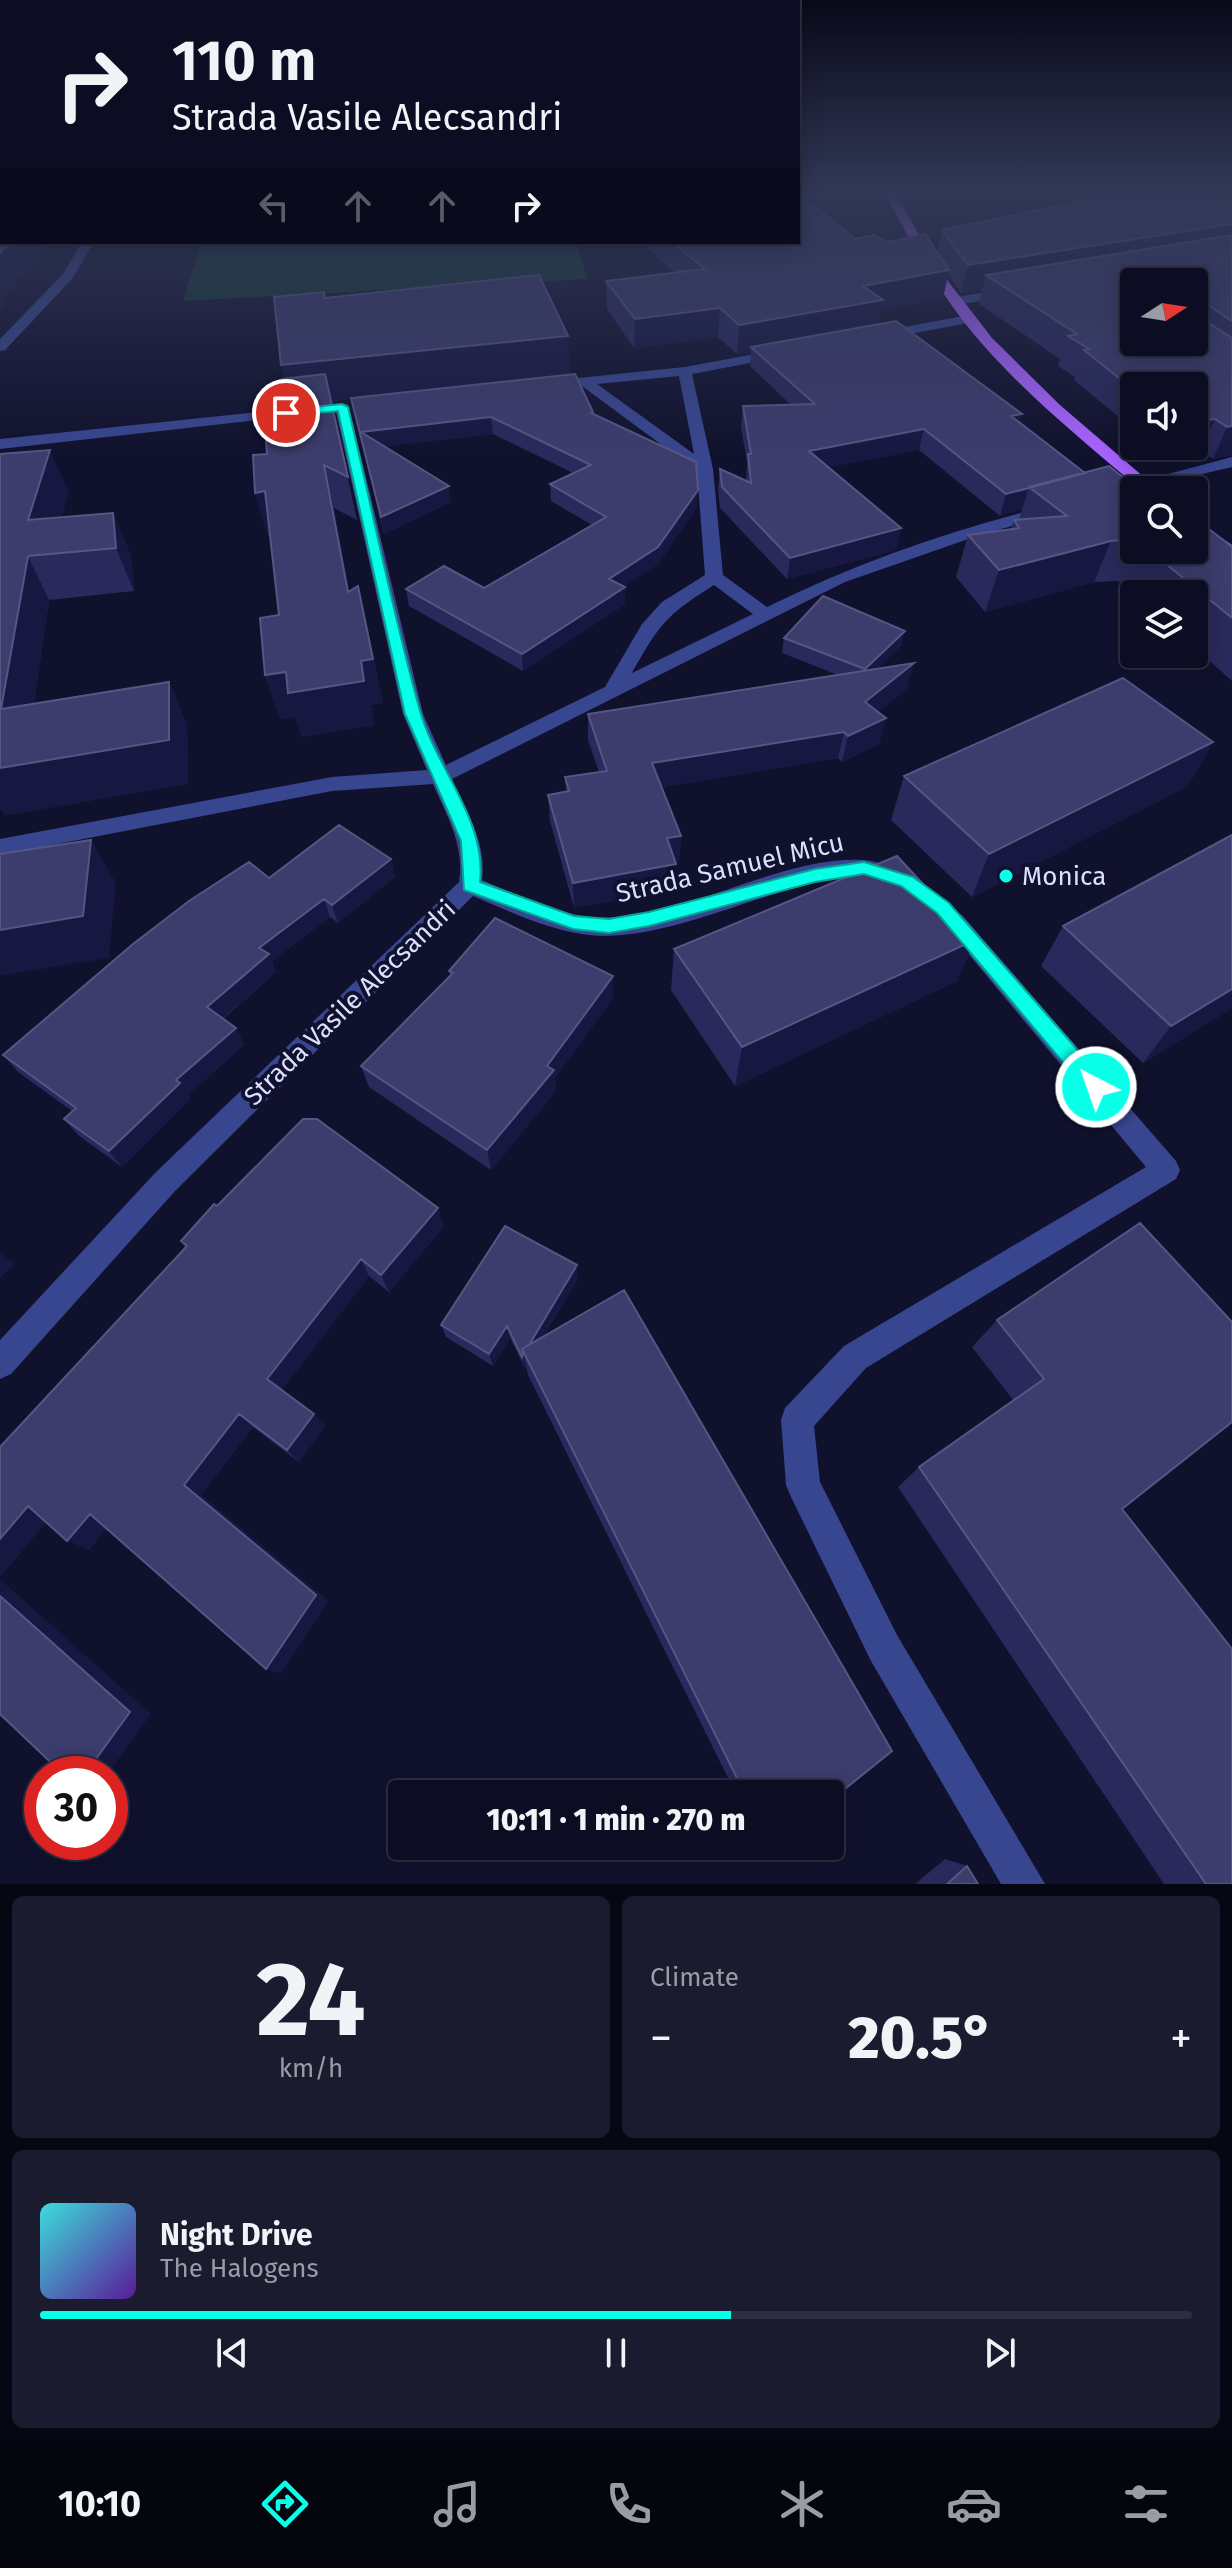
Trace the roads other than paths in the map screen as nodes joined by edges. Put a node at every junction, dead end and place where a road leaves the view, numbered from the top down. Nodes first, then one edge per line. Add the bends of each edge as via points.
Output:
1 (64, 280) edge
2 (940, 280) edge
3 (1024, 290) edge
4 (956, 301) junction
5 (969, 319) junction
6 (869, 337) edge
7 (0, 347) edge
8 (792, 351) edge
9 (685, 371) junction
10 (584, 381) junction
11 (539, 386) edge
12 (0, 444) edge
13 (1232, 462) edge
14 (705, 469) junction
15 (1135, 476) edge
16 (1184, 476) edge
17 (1120, 493) edge
18 (1091, 499) edge
19 (1061, 507) edge
20 (1208, 535) edge
21 (1232, 553) edge
22 (714, 577) junction
23 (766, 615) junction
24 (612, 691) junction
25 (441, 776) junction
26 (0, 847) edge
27 (470, 885) junction
28 (919, 890) edge
29 (943, 908) edge
30 (0, 1363) edge
31 (1024, 1884) edge

1 - 7 street
2 - 4 main road
3 - 4 street
4 - 5 main road
5 - 6 street
5 - 15 main road via 1038,391
8 - 9 street
9 - 10 street
9 - 14 street
10 - 11 street
10 - 14 street
12 - 25 street via 335,408 413,714
13 - 16 street
14 - 22 street
17 - 18 street
19 - 23 street via 839,578
20 - 21 main road
22 - 23 street
22 - 24 street via 668,606 648,628
23 - 24 street
24 - 25 street
25 - 26 street via 332,784
25 - 27 street, Strada Vasile Alecsandri via 469,841
27 - 28 street, Strada Samuel Micu via 573,922 609,926 864,868
27 - 30 street, Strada Vasile Alecsandri via 166,1181
29 - 31 street via 1166,1170 855,1357 797,1420 803,1485 884,1648

